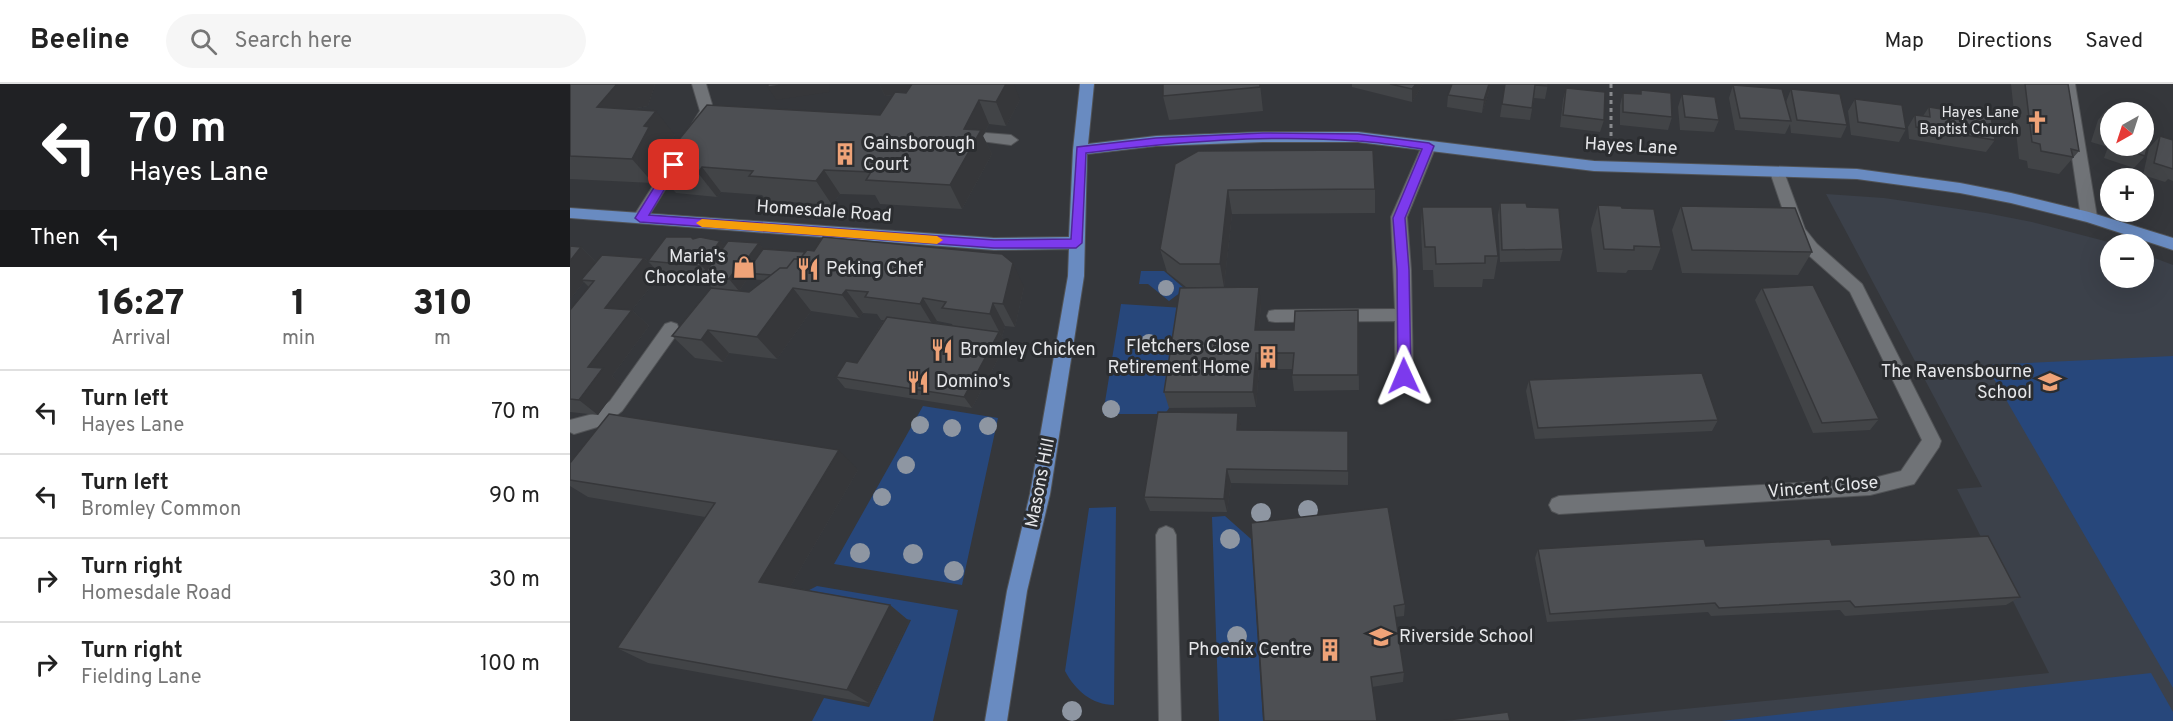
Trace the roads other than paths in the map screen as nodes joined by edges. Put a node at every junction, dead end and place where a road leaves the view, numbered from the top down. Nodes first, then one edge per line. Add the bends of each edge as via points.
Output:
1 (699, 84) edge
2 (1087, 84) edge
3 (2068, 84) edge
4 (986, 138) dead end
5 (1011, 140) dead end
6 (1429, 146) junction
7 (1080, 150) junction
8 (1777, 172) junction
9 (570, 213) edge
10 (2089, 217) junction
11 (640, 218) junction
12 (1076, 243) junction
13 (2173, 244) edge
14 (1403, 315) junction
15 (1275, 316) dead end
16 (672, 329) dead end
17 (1404, 376) dead end
18 (571, 427) edge
19 (1559, 505) dead end
20 (1166, 535) dead end
21 (996, 721) edge
22 (1170, 721) edge

1 - 11 street via 713,111 686,145
2 - 7 main road, Masons Hill
3 - 10 street
4 - 5 street
6 - 7 main road, Hayes Lane via 1358,137 1263,136 1156,141
6 - 8 main road, Hayes Lane via 1612,166
6 - 14 street via 1399,218
7 - 12 main road, Masons Hill
8 - 10 main road, Hayes Lane via 1857,174 1960,188
8 - 19 street, Vincent Close via 1798,231 1811,248 1856,288 1932,441 1907,478 1870,487
9 - 11 main road, Homesdale Road
10 - 13 main road, Hayes Lane
11 - 12 main road, Homesdale Road via 994,244
12 - 21 main road, Masons Hill via 1076,276 1064,352
14 - 15 street
14 - 17 street
16 - 18 street via 616,406 598,420
20 - 22 street

